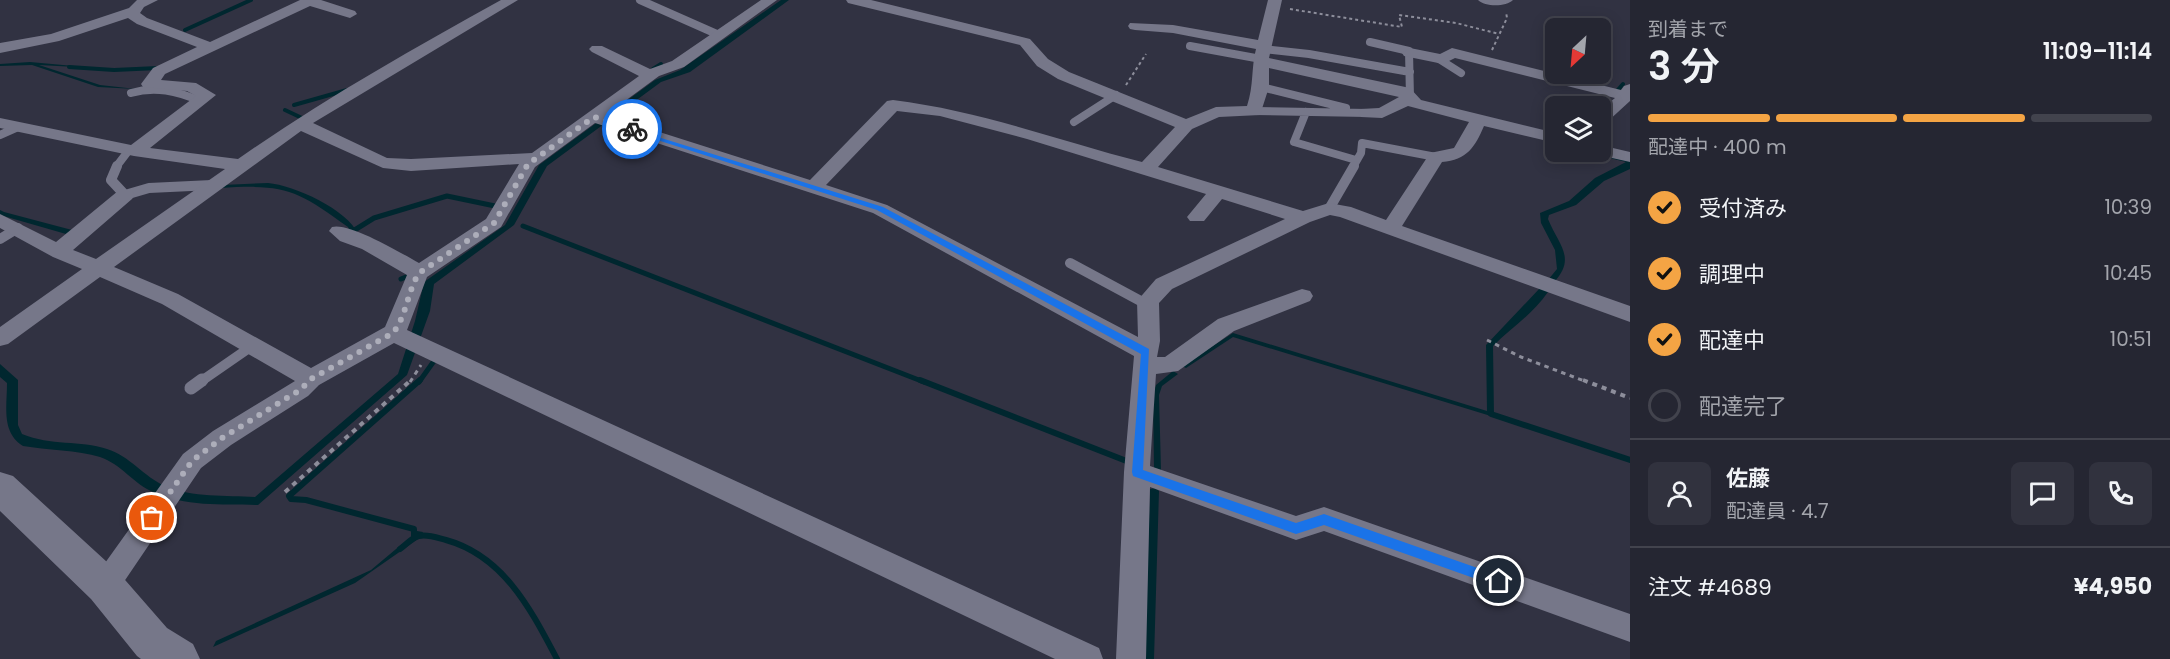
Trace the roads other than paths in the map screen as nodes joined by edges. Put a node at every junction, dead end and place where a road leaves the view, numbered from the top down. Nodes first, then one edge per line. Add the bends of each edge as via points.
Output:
1 (151, 0) edge
2 (308, 0) edge
3 (511, 0) edge
4 (640, 0) edge
5 (770, 0) edge
6 (853, 0) edge
7 (1485, 0) edge
8 (1506, 0) edge
9 (1274, 3) edge
10 (132, 12) junction
11 (350, 14) dead end
12 (1135, 26) dead end
13 (719, 35) junction
14 (1370, 42) dead end
15 (1190, 46) dead end
16 (210, 47) junction
17 (0, 48) edge
18 (597, 49) dead end
19 (1410, 53) junction
20 (1262, 54) junction
21 (1439, 59) junction
22 (1410, 72) junction
23 (1461, 73) dead end
24 (650, 75) junction
25 (1261, 87) junction
26 (1627, 92) edge
27 (131, 93) dead end
28 (1118, 96) junction
29 (1410, 98) junction
30 (200, 101) junction
31 (1611, 108) edge
32 (1254, 111) junction
33 (1306, 112) junction
34 (1367, 113) junction
35 (601, 119) junction
36 (1479, 119) junction
37 (1074, 122) dead end
38 (300, 124) junction
39 (9, 125) edge
40 (1186, 125) junction
41 (0, 135) edge
42 (1545, 135) edge
43 (131, 151) junction
44 (1611, 153) edge
45 (1436, 157) junction
46 (1630, 157) edge
47 (536, 158) junction
48 (1356, 160) junction
49 (240, 165) junction
50 (1146, 169) junction
51 (212, 185) junction
52 (814, 187) junction
53 (1218, 192) junction
54 (125, 195) junction
55 (1329, 209) junction
56 (1197, 217) dead end
57 (1303, 218) junction
58 (9, 224) edge
59 (1391, 228) junction
60 (339, 231) dead end
61 (0, 239) edge
62 (58, 251) junction
63 (1070, 263) dead end
64 (98, 268) junction
65 (419, 273) junction
66 (1302, 296) dead end
67 (1148, 305) junction
68 (1630, 314) edge
69 (0, 338) edge
70 (413, 343) junction
71 (252, 346) junction
72 (1145, 359) junction
73 (311, 379) junction
74 (191, 388) dead end
75 (1137, 472) junction
76 (0, 487) edge
77 (105, 586) junction
78 (1630, 628) edge
79 (178, 659) edge
80 (1088, 659) edge
81 (1131, 659) edge

1 - 10 street via 139,4
2 - 11 street
2 - 16 street
3 - 38 street
4 - 13 lane
5 - 13 street
6 - 28 street via 1025,42 1033,56 1059,75
7 - 8 street
9 - 20 street
10 - 16 street via 142,21
10 - 17 street via 54,38 35,34
12 - 20 street via 1173,29
13 - 24 street via 678,64
14 - 19 lane
15 - 20 lane
16 - 30 street via 159,71 149,84 190,86 208,95
18 - 24 street
19 - 21 street
19 - 22 lane
20 - 22 lane via 1309,54
20 - 25 street
20 - 29 street via 1404,92
21 - 23 lane
21 - 26 street via 1452,53
22 - 29 lane
24 - 35 street
25 - 32 street
25 - 34 lane
26 - 31 street
27 - 30 lane via 171,90
28 - 37 lane
28 - 40 street
29 - 34 street via 1382,113
29 - 36 street via 1415,104
30 - 43 street
32 - 33 lane
32 - 40 street via 1216,112
33 - 34 lane
33 - 48 lane via 1294,142
35 - 47 street
35 - 52 street
36 - 42 street
36 - 45 street via 1462,153
38 - 47 street via 383,163
38 - 49 street
39 - 41 lane
39 - 43 street
40 - 50 street
43 - 49 street
43 - 54 lane via 114,169 111,180
44 - 46 street
45 - 48 lane via 1362,143
45 - 59 street
47 - 65 street via 528,164 494,223
48 - 55 lane
49 - 51 street
50 - 52 street via 941,111 893,105
50 - 53 street
51 - 54 lane via 149,188
51 - 64 street
52 - 72 street via 880,209
53 - 56 street
53 - 57 street
54 - 62 street
55 - 57 street
55 - 59 street
57 - 67 street via 1164,284
58 - 61 lane
58 - 62 street
59 - 68 street
60 - 65 street
62 - 64 street
63 - 67 lane
64 - 69 street
64 - 71 street via 170,298
65 - 70 street via 412,283 402,322
66 - 72 street via 1226,325 1178,370
67 - 72 street
70 - 73 street
70 - 80 street
71 - 73 street
71 - 74 lane
72 - 75 street
73 - 77 street via 192,461
75 - 78 street via 1296,528 1324,519
75 - 81 street
76 - 77 street
77 - 79 street via 152,642

